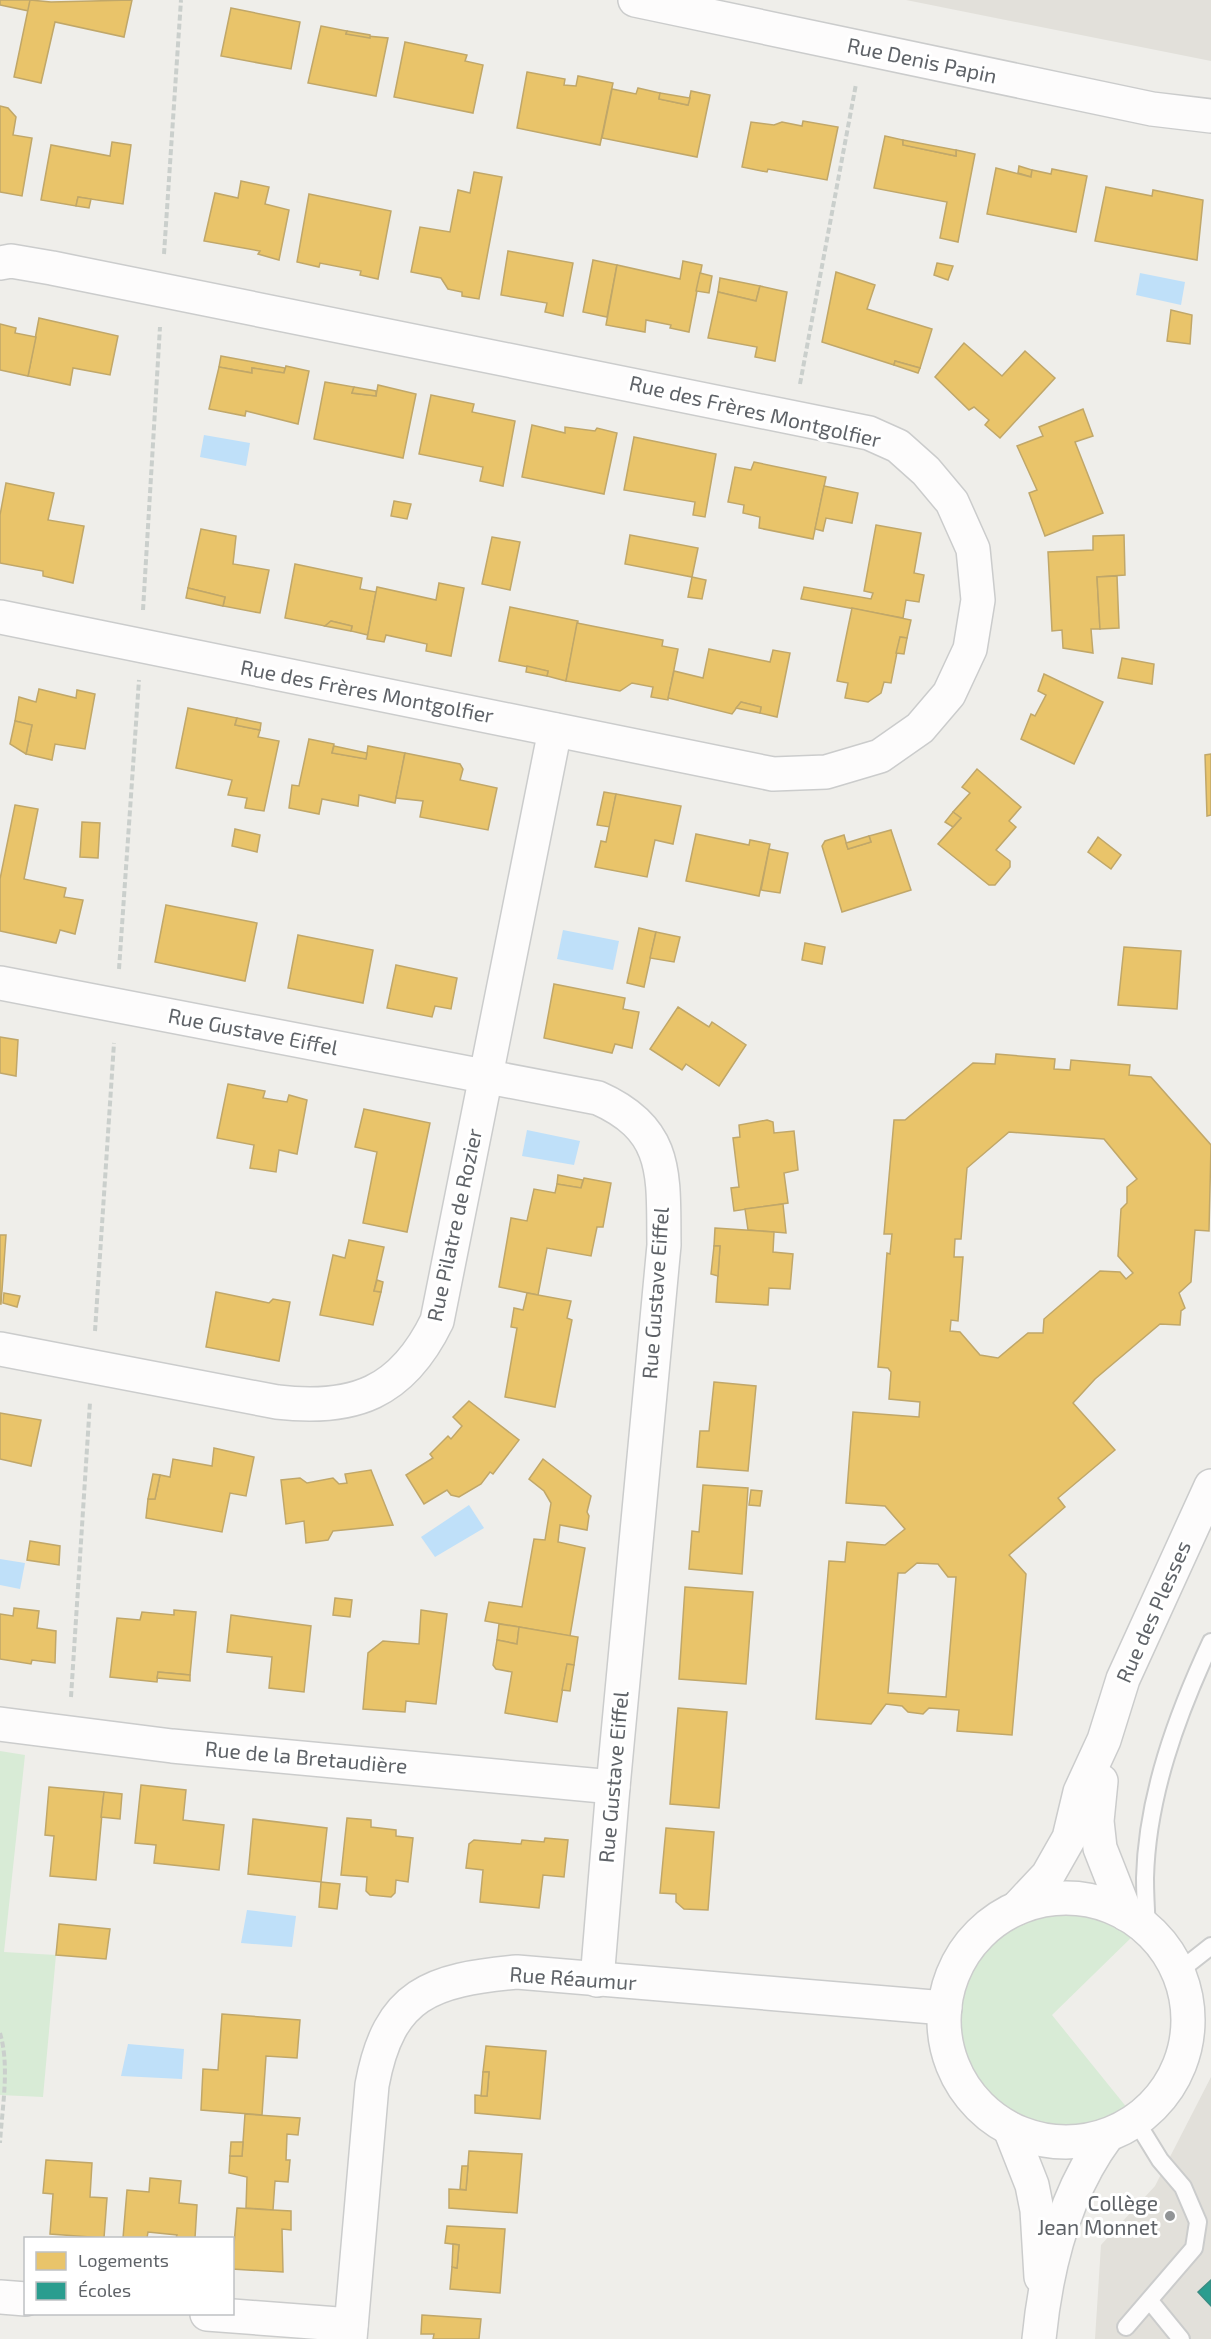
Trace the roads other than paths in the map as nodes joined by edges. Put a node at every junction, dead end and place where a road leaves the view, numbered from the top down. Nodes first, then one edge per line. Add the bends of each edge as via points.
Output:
1 (635, 0) edge
2 (1211, 116) edge
3 (0, 262) edge
4 (0, 617) edge
5 (555, 730) junction
6 (0, 983) edge
7 (486, 1077) junction
8 (0, 1348) edge
9 (1211, 1486) edge
10 (1211, 1642) edge
11 (0, 1724) edge
12 (1104, 1740) junction
13 (612, 1787) junction
14 (1017, 1908) junction
15 (1136, 1921) junction
16 (1211, 1946) edge
17 (1178, 1972) junction
18 (597, 1980) junction
19 (945, 2008) junction
20 (1136, 2121) junction
21 (1010, 2129) junction
22 (1107, 2136) junction
23 (1043, 2296) junction
24 (0, 2297) edge
25 (24, 2299) edge
26 (1150, 2301) junction
27 (222, 2315) edge
28 (1126, 2327) dead end
29 (351, 2332) edge
30 (1039, 2339) edge
31 (1180, 2339) edge

1 - 2 street, Rue Denis Papin via 1152,109
3 - 5 street, Rue des Frères Montgolfier via 32,264 869,433 898,446 952,502 973,549 978,600 970,649 949,694 920,728 880,756 826,772 773,774
4 - 5 street, Rue des Frères Montgolfier
5 - 7 street, Rue Pilatre de Rozier
6 - 7 street, Rue Gustave Eiffel
7 - 8 street, Rue Pilatre de Rozier via 437,1321 424,1349 401,1375 370,1395 309,1406 277,1402
7 - 13 street, Rue Gustave Eiffel via 598,1098 621,1108 646,1131 660,1162 664,1245
9 - 12 street, Rue des Plesses via 1137,1645
10 - 15 lane via 1191,1686 1158,1787
11 - 13 street, Rue de la Bretaudière via 172,1746
12 - 14 street, Rue des Plesses via 1080,1792 1061,1857
12 - 15 street, Rue des Plesses via 1097,1821 1100,1848
13 - 18 street, Rue Gustave Eiffel
14 - 15 street via 1053,1898 1072,1898 1109,1905
14 - 19 street via 981,1931 968,1948 956,1966
15 - 17 street via 1165,1948
16 - 17 lane
17 - 20 street via 1188,2026 1183,2054 1156,2102
18 - 19 street, Rue Réaumur
18 - 29 street, Rue Réaumur via 517,1972 476,1976 419,1994 400,2013 377,2059 372,2085
19 - 21 street via 945,2037 966,2091 986,2113
20 - 22 street
20 - 26 lane via 1160,2160 1183,2187 1198,2222 1194,2248
21 - 22 street via 1028,2137 1068,2143
21 - 23 street via 1032,2185 1037,2210
22 - 23 street via 1088,2163 1065,2211
23 - 30 street
24 - 25 street
26 - 28 lane
26 - 31 lane
27 - 29 street

